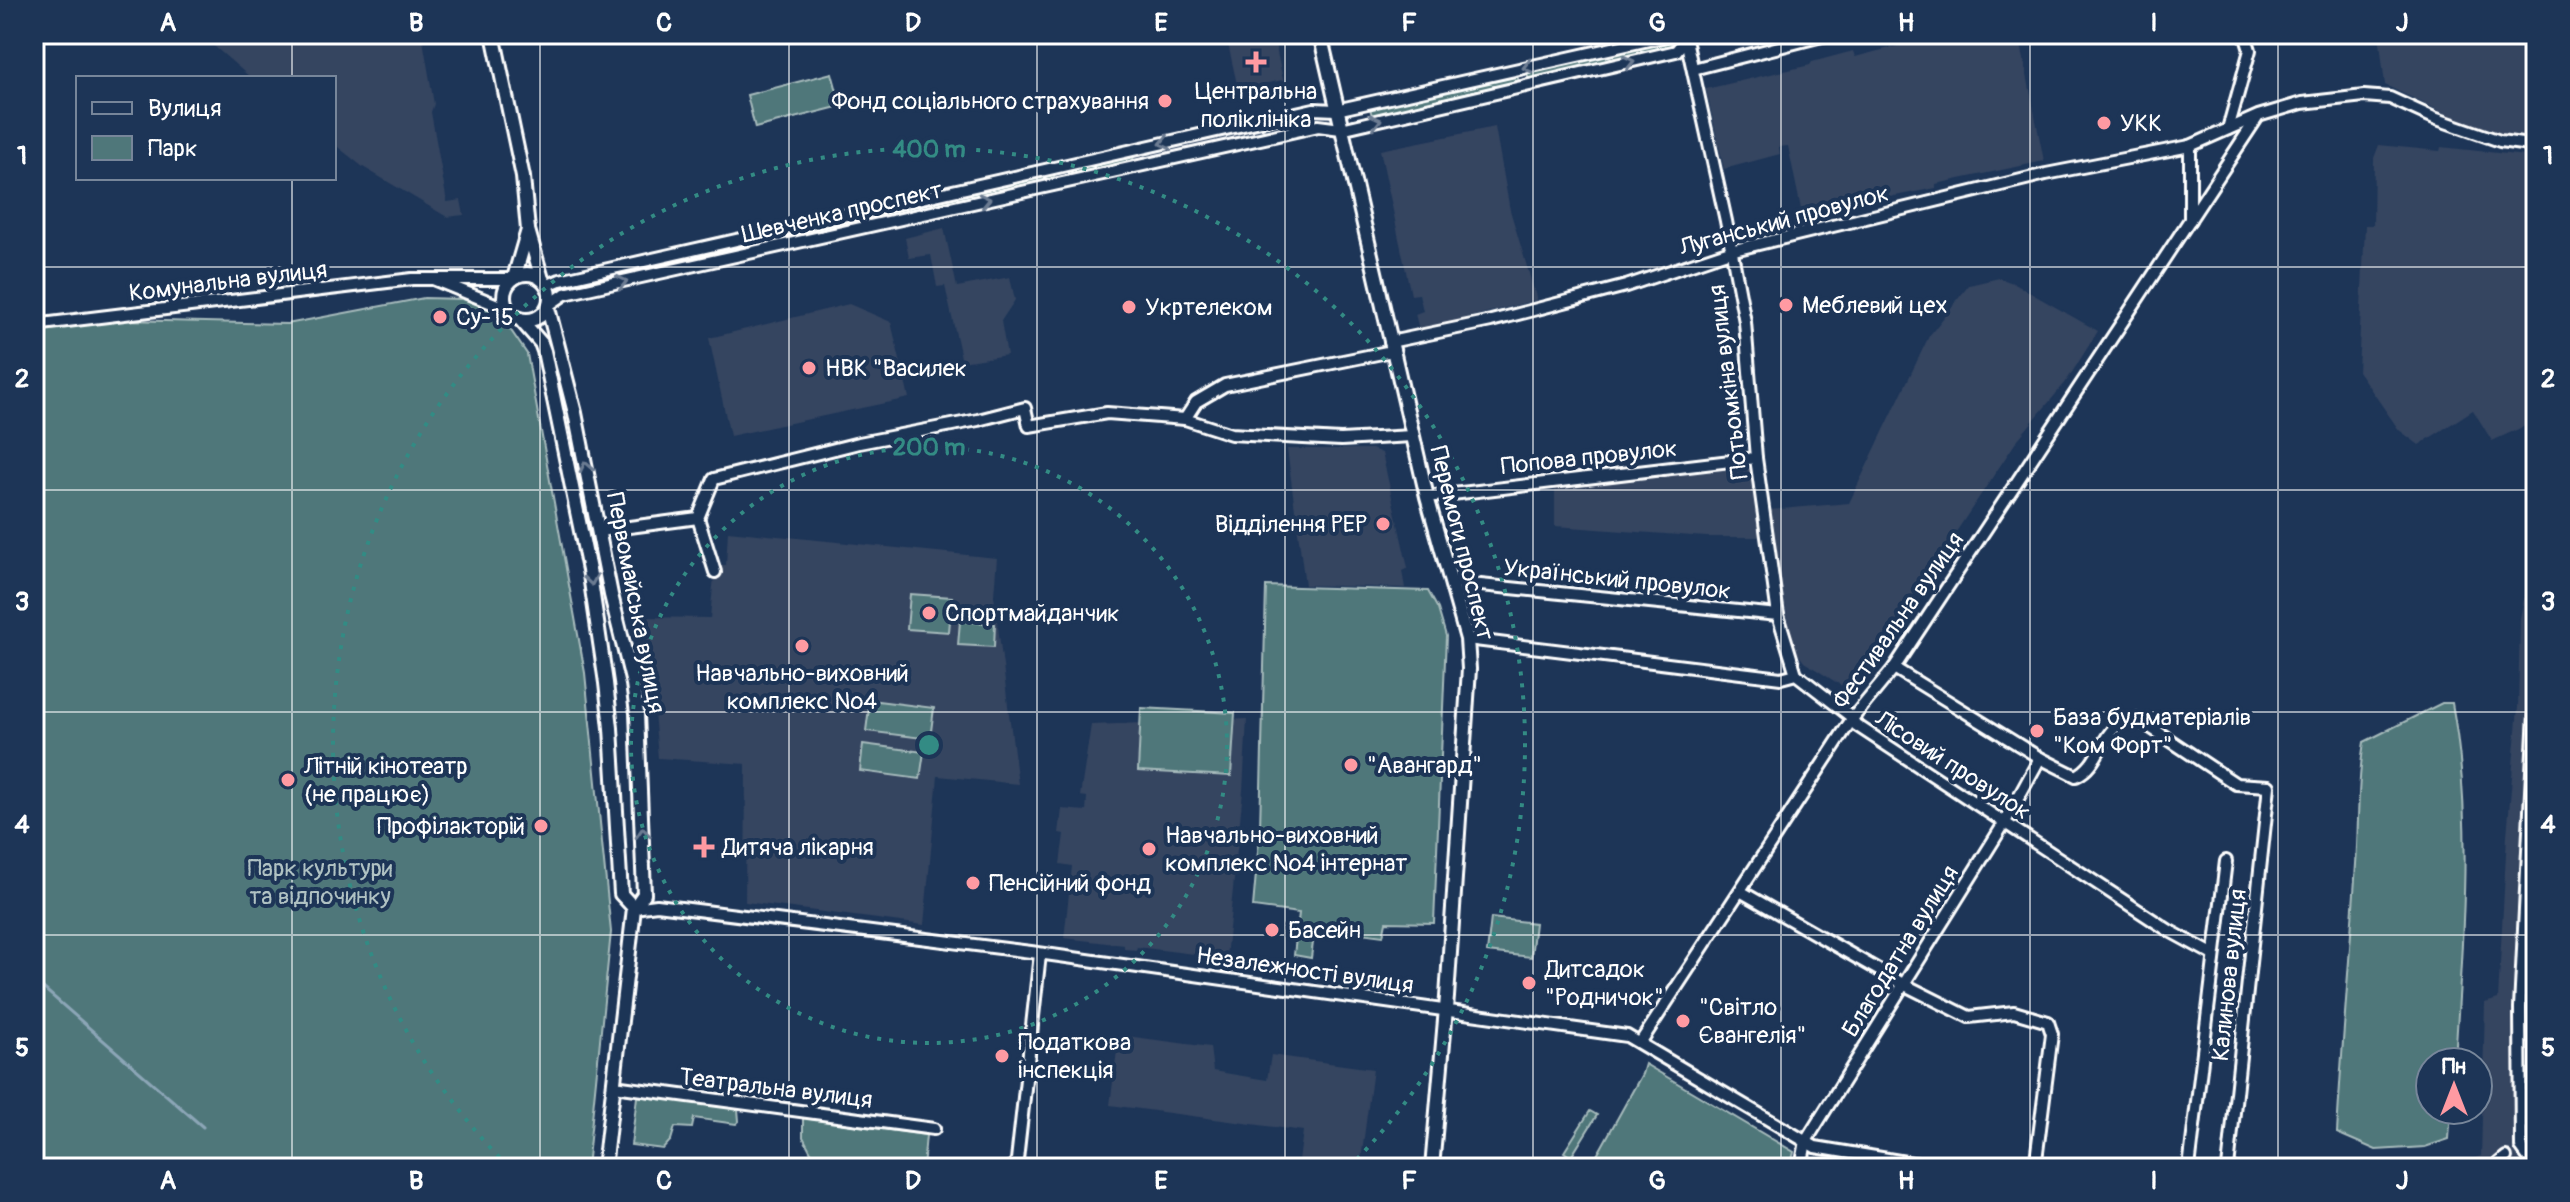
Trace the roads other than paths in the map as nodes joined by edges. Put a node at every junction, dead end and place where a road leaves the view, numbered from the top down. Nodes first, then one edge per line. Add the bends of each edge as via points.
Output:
1 (493, 34) edge
2 (1320, 34) edge
3 (1830, 34) edge
4 (2245, 34) edge
5 (1686, 36) edge
6 (1693, 69) junction
7 (1336, 110) junction
8 (2258, 116) junction
9 (1341, 129) junction
10 (2228, 129) junction
11 (2190, 146) junction
12 (2536, 146) edge
13 (2190, 221) junction
14 (528, 230) junction
15 (1730, 251) junction
16 (428, 277) junction
17 (513, 278) junction
18 (545, 282) junction
19 (548, 307) junction
20 (507, 309) junction
21 (520, 319) junction
22 (34, 325) edge
23 (1391, 346) junction
24 (1185, 419) junction
25 (1412, 436) junction
26 (1756, 458) junction
27 (1427, 497) junction
28 (698, 518) junction
29 (599, 531) junction
30 (715, 572) dead end
31 (1451, 582) junction
32 (1778, 615) junction
33 (1467, 639) junction
34 (1894, 668) junction
35 (1796, 674) junction
36 (2536, 693) edge
37 (1852, 719) junction
38 (2040, 758) junction
39 (2005, 822) junction
40 (2226, 861) dead end
41 (1740, 891) junction
42 (634, 908) junction
43 (1040, 954) junction
44 (2214, 955) junction
45 (1903, 984) junction
46 (1446, 1010) junction
47 (1640, 1043) junction
48 (614, 1086) junction
49 (934, 1129) dead end
50 (1806, 1141) junction
51 (2506, 1157) dead end
52 (604, 1168) edge
53 (1013, 1168) edge
54 (1432, 1168) edge
55 (1801, 1168) edge
56 (1942, 1168) edge
57 (2035, 1168) edge
58 (2189, 1168) edge
59 (2228, 1168) edge
60 (2493, 1168) edge
61 (2530, 1168) edge

1 - 14 main road via 523,177
2 - 7 main road, Перемоги проспект
3 - 6 street
4 - 10 street via 2250,50
5 - 6 street, Потьомкіна вулиця
5 -> 7 street, Шевченка проспект via 1671,35
9 -> 5 street, Шевченка проспект via 1676,51
6 - 15 street, Потьомкіна вулиця
7 - 9 main road, Перемоги проспект
7 -> 18 street, Шевченка проспект via 1314,109
8 - 10 street
8 - 12 street via 2302,103 2390,98 2500,141
8 - 13 street, Фестивальна вулиця
19 -> 9 street, Шевченка проспект via 565,294 1074,179 1318,126
9 - 23 main road, Перемоги проспект
10 - 11 street
11 - 13 street
11 - 15 street, Луганський провулок via 2046,174
13 - 34 street, Фестивальна вулиця
14 - 17 main road
14 - 18 main road
15 - 23 street, Луганський провулок via 1626,286
15 - 26 street, Потьомкіна вулиця via 1745,322
16 - 17 street, Комунальна вулиця
16 - 20 street, Комунальна вулиця
16 - 22 street, Комунальна вулиця
17 - 18 main road via 526,273
17 - 20 main road via 504,292
18 - 19 main road via 551,297
19 - 21 main road via 541,316
29 -> 19 main road, Первомайська вулиця
20 - 21 main road
21 -> 42 main road, Первомайська вулиця via 544,351 590,575 611,728 621,894
23 - 24 street, Луганський провулок via 1225,385 1196,402
23 - 25 main road, Перемоги проспект
24 - 25 street via 1231,434 1341,440
24 - 28 street via 1107,413 1029,426 1025,408 714,479
25 - 27 main road, Перемоги проспект
26 - 27 street, Попова провулок
26 - 32 street, Потьомкіна вулиця
27 - 31 main road, Перемоги проспект
28 - 29 street
28 - 30 street
42 -> 29 main road, Первомайська вулиця via 644,894 637,713
31 - 32 street, Український провулок
31 - 33 main road, Перемоги проспект
32 - 35 street, Потьомкіна вулиця
33 - 35 street via 1781,678
33 - 46 main road, Перемоги проспект
34 - 37 street, Фестивальна вулиця
34 - 38 street
35 - 37 street, Лісовий провулок
36 - 61 street via 2520,1008 2521,1147
37 - 39 street, Лісовий провулок
37 - 41 street, Фестивальна вулиця
38 - 39 street, Благодатна вулиця
38 - 59 street, Калинова вулиця via 2076,776 2085,772 2114,726 2138,719 2236,784 2269,786
39 - 44 street, Лісовий провулок
39 - 45 street, Благодатна вулиця
40 - 44 street, Калинова вулиця
41 - 45 street
41 - 47 street, Фестивальна вулиця
42 - 43 street, Незалежності вулиця via 657,905
42 - 48 main road, Первомайська вулиця
43 - 46 street, Незалежності вулиця
43 - 53 street
44 - 58 street, Калинова вулиця
45 - 50 street, Благодатна вулиця
45 - 57 street via 1969,1017 2014,1012 2048,1022 2052,1034
46 - 47 street, Незалежності вулиця via 1627,1036
46 - 54 main road, Перемоги проспект
47 - 50 street, Незалежності вулиця
48 - 49 street, Театральна вулиця
48 - 52 main road, Первомайська вулиця
50 - 55 street, Благодатна вулиця
50 - 56 street, Незалежності вулиця via 1830,1151
51 - 60 street

